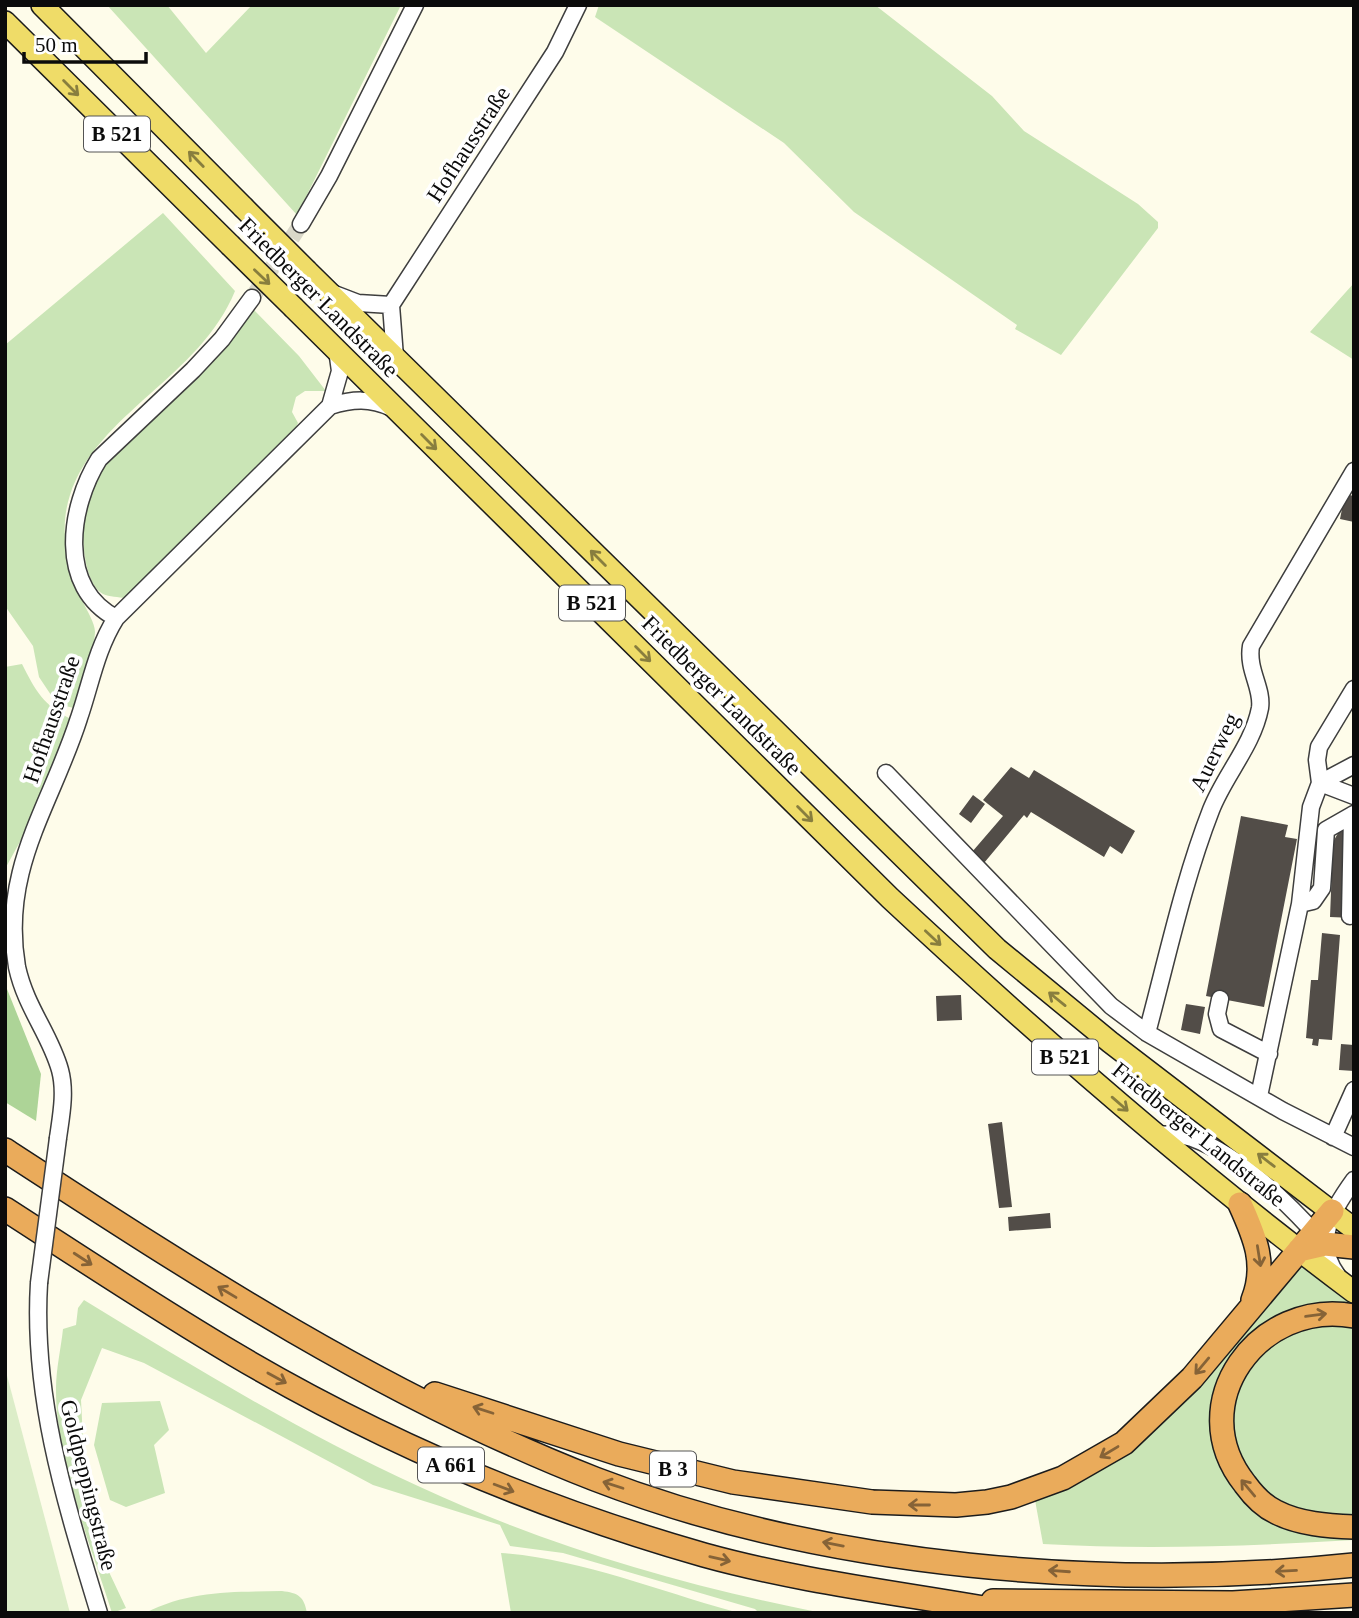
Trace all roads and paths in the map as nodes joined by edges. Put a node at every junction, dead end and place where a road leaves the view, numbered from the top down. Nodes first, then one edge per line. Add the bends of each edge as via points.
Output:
1 (42, 5) edge
2 (415, 5) edge
3 (578, 5) edge
4 (5, 22) edge
5 (301, 224) tunnel mouth
6 (330, 292) junction
7 (252, 298) tunnel mouth
8 (391, 304) junction
9 (337, 350) junction
10 (395, 357) junction
11 (331, 406) junction
12 (396, 410) junction
13 (1354, 471) edge
14 (116, 618) junction
15 (1354, 689) edge
16 (1354, 765) edge
17 (886, 773) dead end
18 (1320, 783) junction
19 (1354, 796) edge
20 (1353, 814) edge
21 (1300, 904) junction
22 (1350, 916) dead end
23 (1220, 999) dead end
24 (1147, 1033) junction
25 (1269, 1054) junction
26 (1354, 1090) edge
27 (1259, 1096) junction
28 (1154, 1134) junction
29 (1333, 1137) junction
30 (1354, 1147) edge
31 (5, 1150) edge
32 (1354, 1180) edge
33 (1240, 1204) junction
34 (5, 1209) edge
35 (1336, 1226) edge
36 (1278, 1233) junction
37 (1354, 1247) edge
38 (1299, 1250) junction
39 (39, 1283) joint
40 (1348, 1288) edge
41 (1249, 1311) junction
42 (1354, 1316) edge
43 (372, 1374) junction
44 (1354, 1527) edge
45 (1354, 1565) edge
46 (1354, 1595) edge
47 (944, 1600) junction
48 (99, 1613) edge
49 (1013, 1613) edge

6 -> 1 main road, Friedberger Landstraße / B 521, bridge
2 - 5 street
3 - 8 street, Hofhausstraße via 555,52
4 -> 9 main road, Friedberger Landstraße / B 521, bridge
6 - 8 street via 358,303
6 - 10 main road, Friedberger Landstraße / B 521
7 - 14 street via 222,339 99,459 87,478 73,539 78,572 100,610
8 - 10 street
9 - 11 street via 340,371
9 - 12 main road, Friedberger Landstraße / B 521
35 -> 10 main road, Friedberger Landstraße / B 521 via 997,949
11 - 12 street via 360,399
11 - 14 street, Hofhausstraße
12 -> 28 main road, Friedberger Landstraße / B 521 via 890,898
13 - 24 street, Auerweg via 1251,646 1249,660 1260,707 1196,850
14 - 39 street, Hofhausstraße, bridge via 94,661 79,718 23,856 13,897 11,920 25,994 63,1083
15 - 18 street via 1319,747
16 - 18 street
17 - 24 street, Friedberger Landstraße via 1111,1006
18 - 19 street
18 - 21 street via 1311,807
20 - 21 street via 1326,830 1322,888 1313,901
20 - 22 street
21 - 25 street
23 - 25 street via 1221,1029
24 - 27 street, Friedberger Landstraße
25 - 27 street
26 - 29 street
27 - 29 street, Friedberger Landstraße
28 - 33 main road, Friedberger Landstraße / B 521
28 - 35 street via 1191,1137 1228,1157 1294,1209
29 - 30 street, Friedberger Landstraße
43 -> 31 highway, A 661 via 172,1259
32 - 35 street
33 - 36 main road, Friedberger Landstraße / B 521
33 -> 41 highway via 1258,1246 1261,1267
34 -> 47 highway, A 661 via 234,1354 351,1418 498,1486 598,1523 706,1555 827,1583
35 - 36 street
35 - 37 highway
35 - 38 highway
35 - 40 street, Friedberger Landstraße via 1331,1268
36 - 38 main road, Friedberger Landstraße / B 521
38 - 40 main road, Friedberger Landstraße / B 521
38 - 41 highway
39 - 48 street, Goldpeppingstraße via 41,1366 51,1447
41 -> 43 highway, B 3 via 1162,1410 1124,1443 1039,1488 987,1502 908,1505 796,1492 674,1469
44 -> 42 highway via 1292,1518 1263,1504 1234,1467 1223,1414 1234,1371 1260,1338 1305,1316
45 -> 43 highway, A 661 via 1142,1576 969,1564 838,1545 727,1520 597,1480 518,1447
46 - 47 highway, A 661 via 1233,1603
47 - 49 highway

